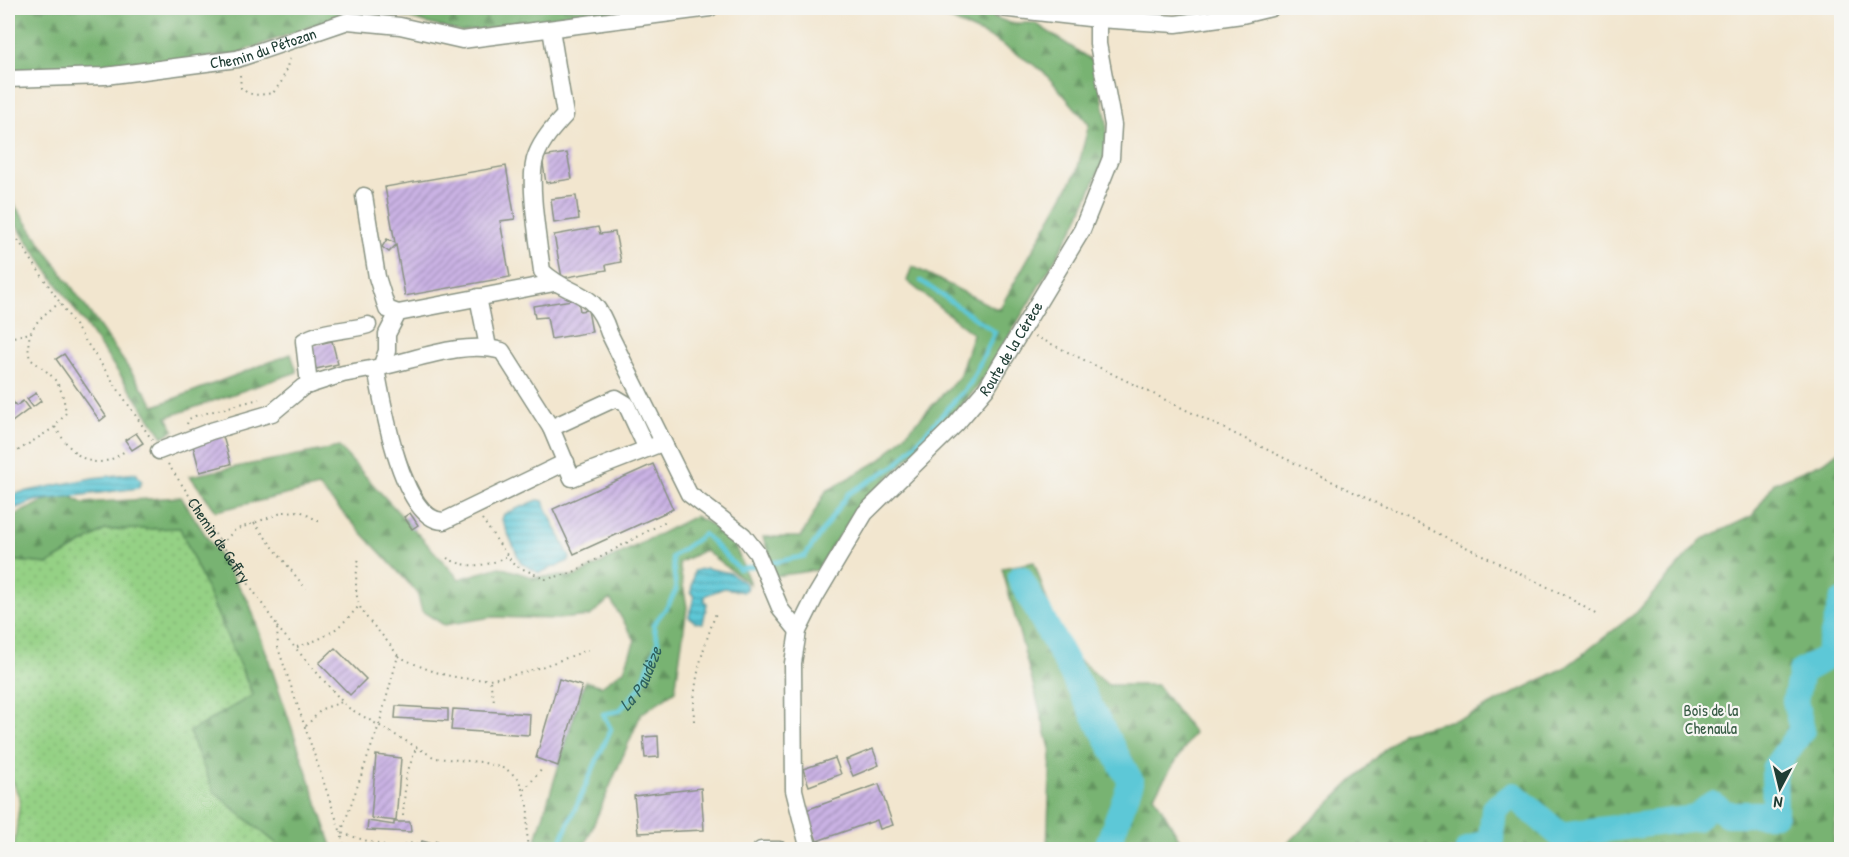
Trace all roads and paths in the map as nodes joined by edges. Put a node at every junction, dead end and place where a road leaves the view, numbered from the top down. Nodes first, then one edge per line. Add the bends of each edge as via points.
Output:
1 (710, 8) edge
2 (1000, 8) edge
3 (1271, 8) edge
4 (1098, 19) junction
5 (551, 29) junction
6 (298, 38) junction
7 (244, 57) junction
8 (8, 79) edge
9 (364, 196) dead end
10 (8, 225) edge
11 (554, 283) junction
12 (478, 297) junction
13 (60, 303) junction
14 (398, 313) junction
15 (368, 325) dead end
16 (1022, 330) junction
17 (30, 333) junction
18 (8, 336) edge
19 (488, 347) junction
20 (378, 367) junction
21 (309, 384) junction
22 (55, 427) junction
23 (551, 428) junction
24 (654, 445) junction
25 (126, 450) dead end
26 (159, 450) junction
27 (8, 457) edge
28 (566, 462) junction
29 (474, 507) junction
30 (666, 521) dead end
31 (254, 523) junction
32 (322, 523) dead end
33 (221, 544) junction
34 (507, 556) junction
35 (359, 557) dead end
36 (447, 558) dead end
37 (306, 589) dead end
38 (358, 608) junction
39 (716, 613) dead end
40 (1597, 615) dead end
41 (277, 626) junction
42 (798, 631) junction
43 (295, 647) junction
44 (588, 650) dead end
45 (398, 656) junction
46 (490, 681) junction
47 (342, 702) junction
48 (494, 702) dead end
49 (694, 721) dead end
50 (379, 726) junction
51 (305, 727) junction
52 (416, 748) junction
53 (543, 768) dead end
54 (524, 790) junction
55 (404, 816) dead end
56 (340, 833) junction
57 (345, 849) edge
58 (399, 849) edge
59 (463, 849) edge
60 (527, 849) edge
61 (761, 849) edge
62 (780, 849) edge
63 (809, 849) edge

1 - 5 street, Chemin du Pétozan
2 - 4 street
3 - 4 street via 1176,24
4 - 16 street, Route de la Cérèce via 1098,44 1113,125 1111,158 1082,230
5 - 6 street, Chemin du Pétozan via 462,40 400,26 348,21
5 - 11 street via 565,115 547,134 534,159 534,191 542,272
6 - 7 street, Chemin du Pétozan
6 - 7 path via 282,81 273,93 248,94 241,87
7 - 8 street, Chemin du Pétozan via 105,76
9 - 14 street via 377,277 387,309
10 - 13 path, Chemin de Geffry
11 - 12 street
11 - 24 street via 584,294 602,312
12 - 14 street
12 - 19 street
13 - 17 path via 38,318
13 - 26 path, Chemin de Geffry
14 - 20 street via 387,334 387,351
15 - 21 street via 304,341
16 - 40 path via 1566,596
16 - 42 street, Route de la Cérèce via 986,389 963,416 865,513
17 - 18 path
17 - 22 path via 30,358 52,373 63,394 66,413
19 - 20 street
19 - 23 street via 502,351
20 - 21 street
20 - 29 street via 390,438 399,466 424,514 433,521 444,521
21 - 26 street via 293,393 272,414
22 - 25 path via 68,448 85,460 106,462
22 - 27 path
23 - 24 street via 616,398 626,404
23 - 28 street
24 - 28 street via 572,478
24 - 42 street via 689,494 743,535 757,553 781,610
26 - 33 path, Chemin de Geffry
28 - 29 street
29 - 34 path
30 - 34 path via 572,573 546,579 523,571
31 - 32 path via 284,512 300,511
31 - 33 path via 235,530
31 - 37 path
33 - 41 path, Chemin de Geffry
34 - 36 path via 479,565 459,565
35 - 38 path
38 - 43 path via 321,640
38 - 45 path
39 - 49 path via 694,688
41 - 43 path
41 - 51 path, Chemin de Geffry via 278,648
42 - 63 street, Route de la Cérèce via 793,663 794,790
43 - 47 path
44 - 46 path via 526,674
45 - 46 path via 452,677
45 - 50 path
46 - 48 path
47 - 50 path
47 - 51 path via 322,710
50 - 52 path
50 - 56 path
51 - 56 path, Chemin de Geffry
52 - 54 path via 435,759 481,762 506,769 518,778
52 - 55 path via 406,776
53 - 54 path
54 - 60 path via 528,805
56 - 57 path, Chemin de Geffry
56 - 58 path
58 - 59 path via 415,843
61 - 62 street

